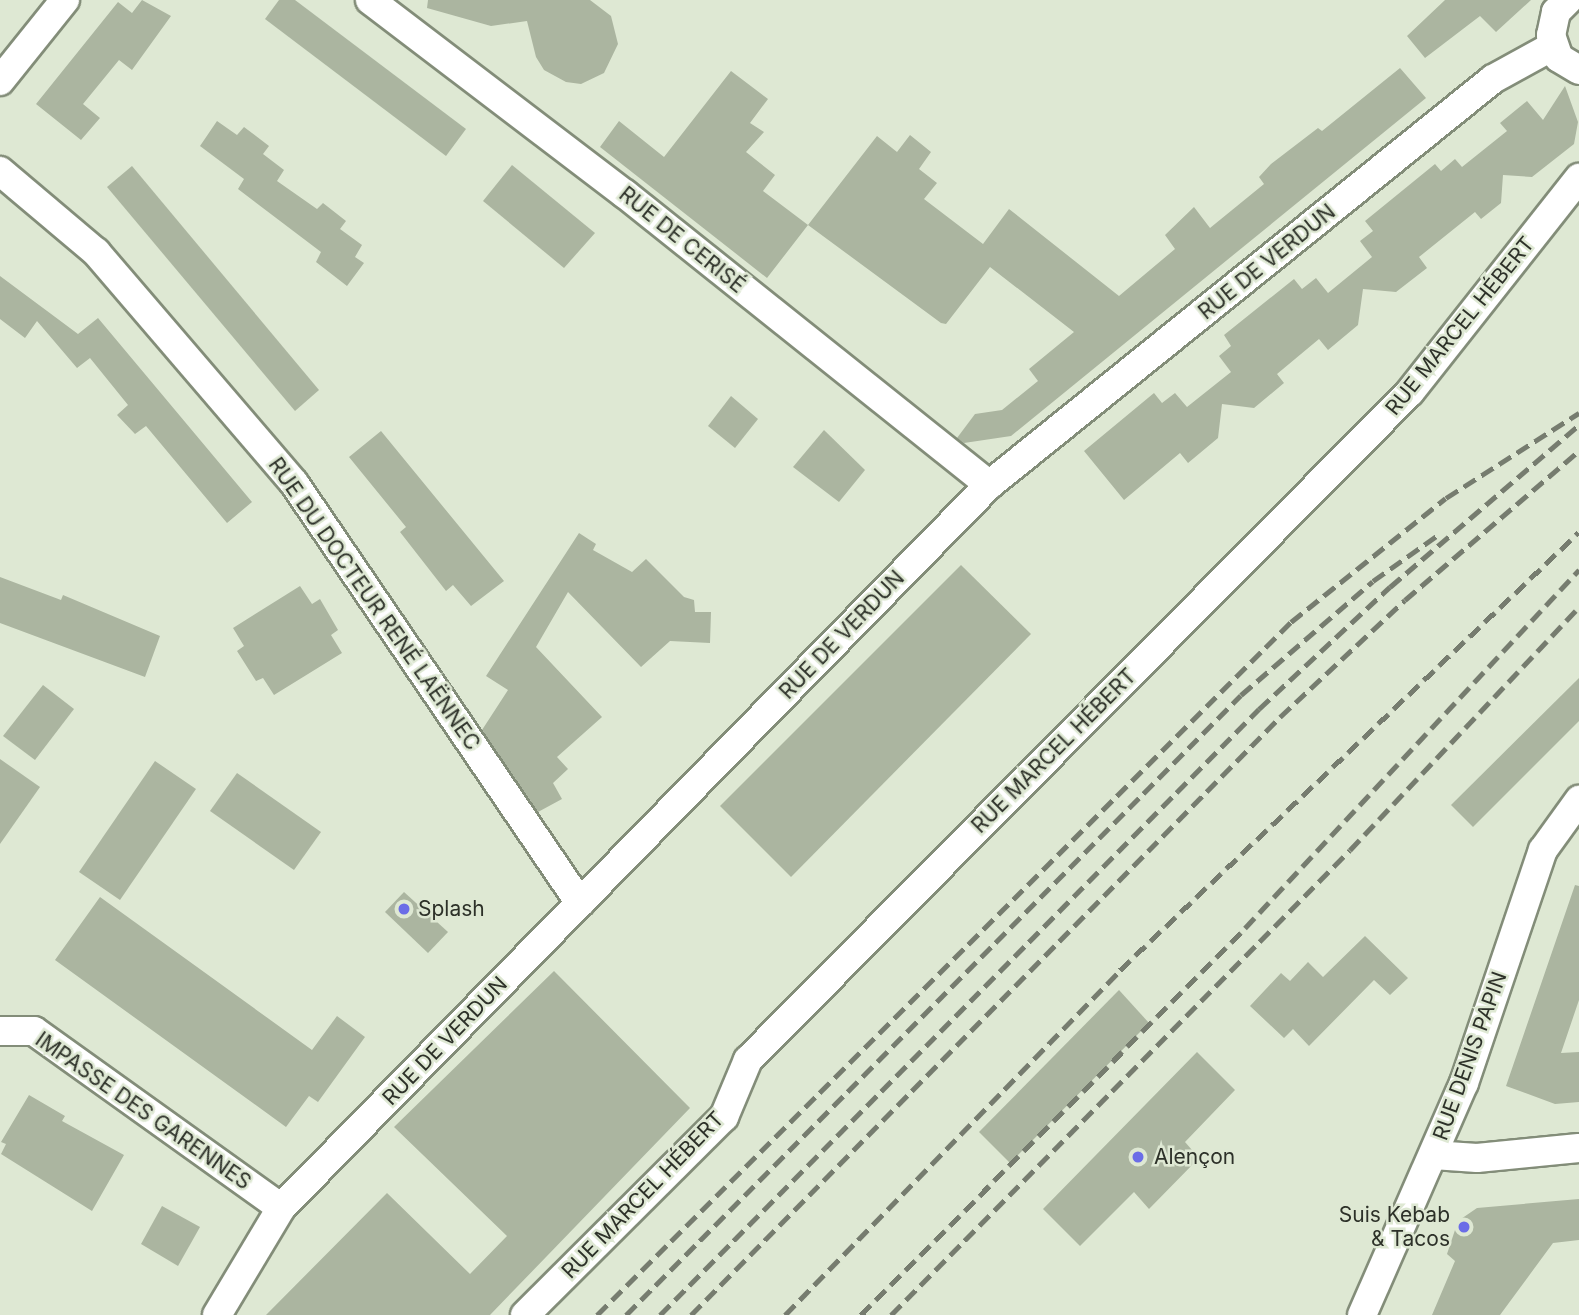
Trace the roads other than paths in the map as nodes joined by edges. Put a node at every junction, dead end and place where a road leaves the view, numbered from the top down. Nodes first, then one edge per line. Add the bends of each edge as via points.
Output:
1 (65, 0) edge
2 (370, 0) edge
3 (1565, 1) edge
4 (1553, 46) junction
5 (1579, 70) edge
6 (0, 81) edge
7 (0, 172) edge
8 (1579, 178) edge
9 (989, 485) junction
10 (1579, 800) edge
11 (580, 903) junction
12 (0, 1031) edge
13 (1579, 1148) edge
14 (1433, 1154) junction
15 (281, 1208) junction
16 (217, 1315) edge
17 (525, 1315) edge
18 (1362, 1315) edge

1 - 6 street
2 - 9 street, RUE DE CERISÉ via 625,194
3 - 4 street via 1552,22
4 - 5 street via 1559,58
4 - 9 street, RUE DE VERDUN via 1493,79
7 - 11 street, RUE DU DOCTEUR RENÉ LAËNNEC via 96,252 294,483
8 - 17 street, RUE MARCEL HÉBERT via 1410,392 748,1060 724,1117
9 - 11 street, RUE DE VERDUN
10 - 14 street, RUE DENIS PAPIN via 1543,850 1464,1083
11 - 15 street, RUE DE VERDUN
12 - 15 street, IMPASSE DES GARENNES via 34,1031
13 - 14 street via 1477,1158
14 - 18 street, RUE DENIS PAPIN
15 - 16 street, RUE DE VERDUN

